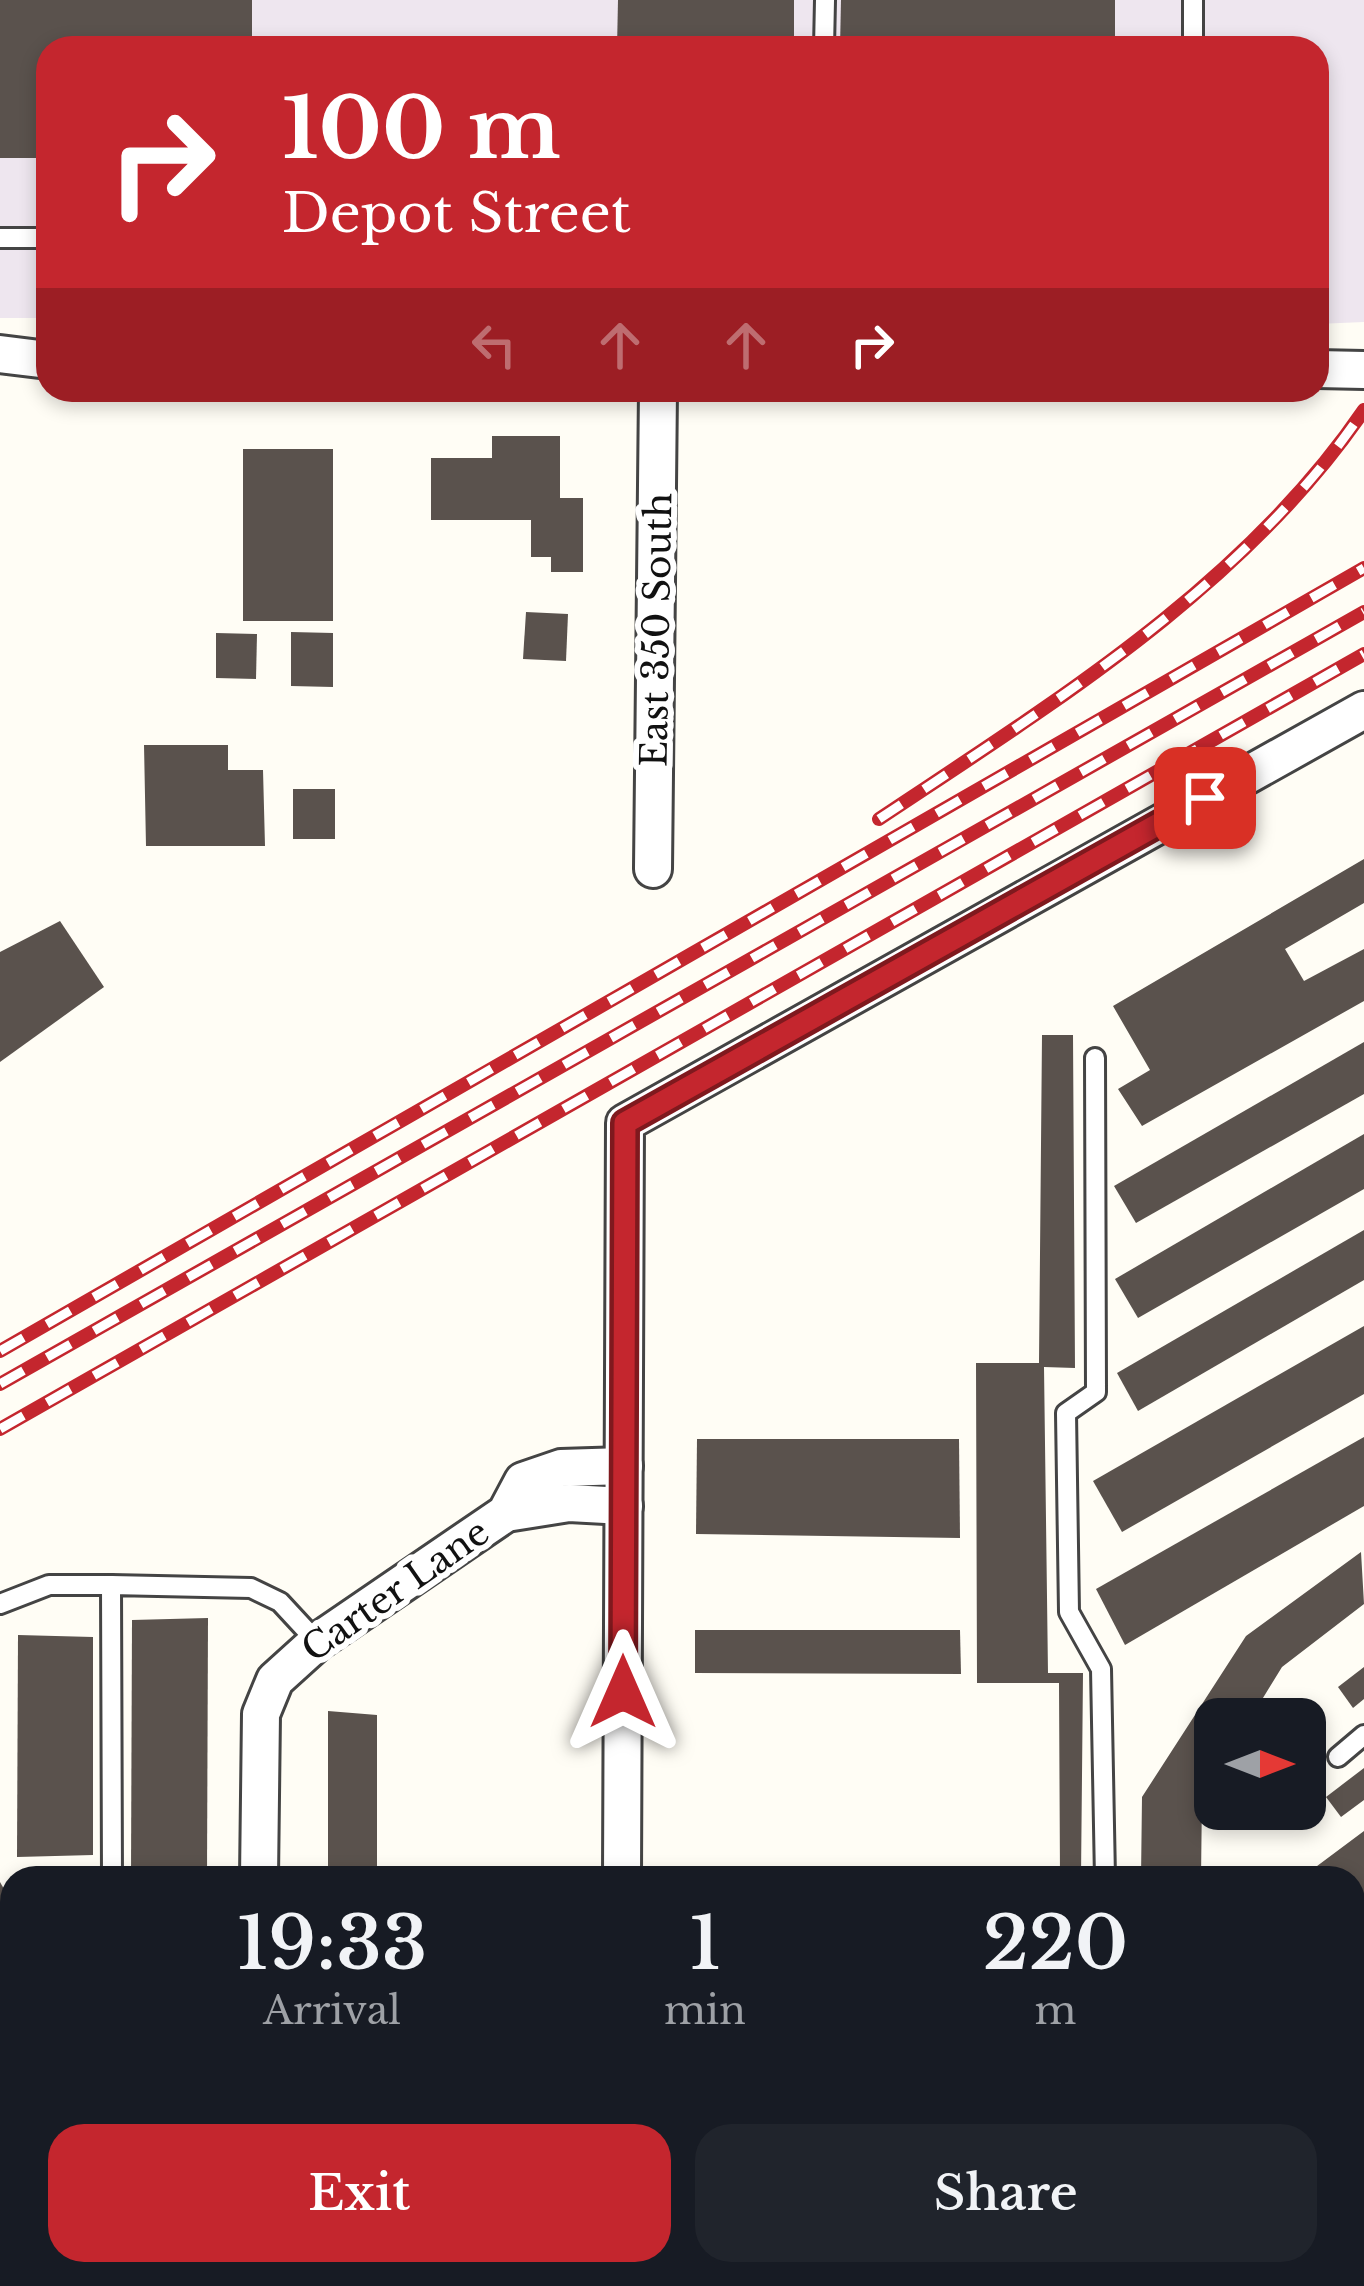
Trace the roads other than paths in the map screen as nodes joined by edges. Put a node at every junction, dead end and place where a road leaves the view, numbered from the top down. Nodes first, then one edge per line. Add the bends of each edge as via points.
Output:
1 (825, 0) edge
2 (1193, 0) edge
3 (824, 36) edge
4 (1193, 36) edge
5 (0, 238) edge
6 (36, 238) edge
7 (0, 354) edge
8 (36, 358) edge
9 (1329, 369) edge
10 (1364, 370) edge
11 (658, 402) edge
12 (1364, 710) edge
13 (653, 869) dead end
14 (1095, 1058) dead end
15 (624, 1466) junction
16 (624, 1506) junction
17 (506, 1513) junction
18 (111, 1585) junction
19 (0, 1604) edge
20 (317, 1642) junction
21 (1364, 1735) edge
22 (1338, 1756) dead end
23 (112, 1866) edge
24 (259, 1866) edge
25 (622, 1866) edge
26 (1105, 1866) edge

1 - 3 lane
2 - 4 lane
5 - 6 lane
7 - 8 street
9 - 10 street
11 - 13 street, East 350 South
12 - 15 street via 625,1123
14 - 26 lane via 1096,1392 1066,1413 1069,1612 1101,1669
15 - 16 street
15 - 17 street, Carter Lane via 539,1473 523,1481
16 - 17 street, Carter Lane via 569,1503
16 - 25 street
17 - 20 street, Carter Lane
18 - 19 lane via 49,1585
18 - 20 lane via 251,1588 280,1602
18 - 23 lane
20 - 24 street, Carter Lane via 283,1670 264,1702
21 - 22 lane

